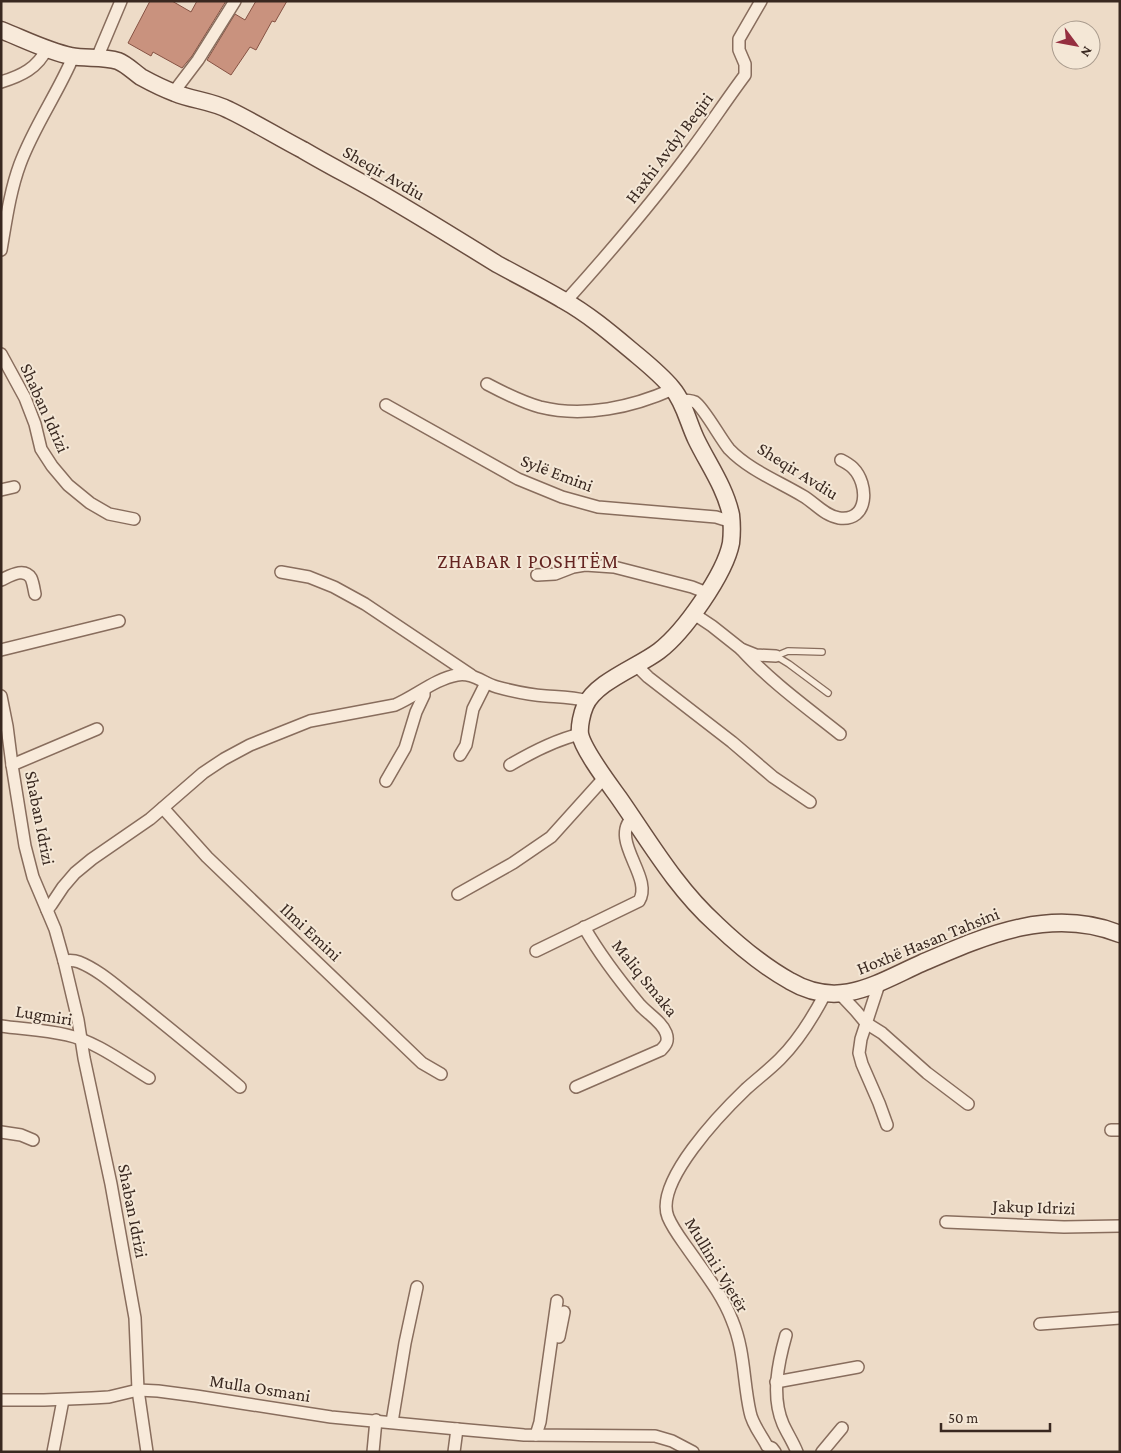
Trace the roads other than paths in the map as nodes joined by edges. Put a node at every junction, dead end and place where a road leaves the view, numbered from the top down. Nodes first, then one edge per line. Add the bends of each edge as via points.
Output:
1 (121, 1) edge
2 (235, 1) edge
3 (760, 1) edge
4 (1, 30) edge
5 (47, 48) junction
6 (73, 57) junction
7 (97, 58) junction
8 (1, 82) edge
9 (173, 93) junction
10 (1, 250) edge
11 (566, 301) junction
12 (1, 354) edge
13 (487, 384) dead end
14 (676, 394) junction
15 (386, 405) dead end
16 (841, 460) dead end
17 (14, 487) dead end
18 (1, 490) edge
19 (134, 519) dead end
20 (732, 522) junction
21 (281, 572) dead end
22 (537, 575) dead end
23 (1, 580) edge
24 (707, 593) junction
25 (35, 594) dead end
26 (694, 614) junction
27 (119, 621) dead end
28 (741, 649) junction
29 (1, 650) edge
30 (822, 652) dead end
31 (776, 656) junction
32 (637, 666) junction
33 (472, 676) junction
34 (486, 683) junction
35 (424, 690) junction
36 (828, 693) dead end
37 (1, 696) edge
38 (588, 701) junction
39 (97, 728) dead end
40 (580, 734) junction
41 (840, 734) dead end
42 (460, 755) dead end
43 (12, 765) junction
44 (510, 765) dead end
45 (605, 777) junction
46 (386, 781) dead end
47 (810, 802) dead end
48 (163, 808) junction
49 (633, 817) junction
50 (458, 894) dead end
51 (47, 910) junction
52 (584, 927) junction
53 (1120, 934) edge
54 (536, 951) dead end
55 (64, 961) junction
56 (878, 984) junction
57 (833, 994) junction
58 (866, 1023) junction
59 (1, 1026) edge
60 (81, 1039) junction
61 (441, 1074) dead end
62 (149, 1078) dead end
63 (576, 1086) dead end
64 (240, 1087) dead end
65 (968, 1104) dead end
66 (886, 1125) dead end
67 (1, 1132) edge
68 (33, 1140) dead end
69 (946, 1222) dead end
70 (1120, 1226) edge
71 (416, 1286) dead end
72 (557, 1301) dead end
73 (564, 1312) dead end
74 (1120, 1318) edge
75 (1040, 1324) dead end
76 (786, 1335) dead end
77 (858, 1367) dead end
78 (776, 1382) junction
79 (138, 1390) junction
80 (1, 1400) edge
81 (63, 1400) junction
82 (376, 1420) junction
83 (392, 1422) junction
84 (842, 1428) dead end
85 (457, 1429) junction
86 (542, 1435) junction
87 (769, 1450) edge
88 (53, 1452) edge
89 (147, 1452) edge
90 (373, 1452) edge
91 (454, 1452) edge
92 (693, 1452) edge
93 (797, 1452) edge
94 (822, 1452) edge

1 - 7 street
2 - 9 street
3 - 11 street, Haxhi Avdyl Beqiri via 739,39 745,74 657,194
4 - 5 street, Sheqir Avdiu
5 - 6 street, Sheqir Avdiu
5 - 8 street via 34,68
6 - 7 street, Sheqir Avdiu
6 - 10 street via 20,163
7 - 9 street, Sheqir Avdiu via 119,62
9 - 11 street, Sheqir Avdiu via 224,107
11 - 14 street, Sheqir Avdiu via 606,329 657,372
12 - 19 street, Shaban Idrizi via 25,398 40,449 52,466 90,503 109,514
13 - 14 street via 541,407 573,412
14 - 16 street, Sheqir Avdiu via 695,402 729,449 747,464 832,516 854,517 863,502 861,482 854,468
14 - 20 street, Sheqir Avdiu via 722,486
15 - 20 street, Sylë Emini via 518,479 562,497 598,507
17 - 18 street
20 - 24 street, Sheqir Avdiu via 730,547
21 - 33 street via 309,577 334,587
22 - 24 street via 556,574 585,565 614,567
23 - 25 street via 26,573 31,578
24 - 26 street, Sheqir Avdiu
26 - 28 street
26 - 32 street, Sheqir Avdiu via 662,650
27 - 29 street
28 - 31 street via 756,655
28 - 41 street
30 - 31 lane via 788,651
31 - 36 lane
32 - 38 street, Sheqir Avdiu via 594,692
32 - 47 street via 773,777
33 - 34 street
33 - 35 street via 460,674
34 - 38 street via 544,696 575,697
34 - 42 street via 473,709 466,745
35 - 46 street via 405,748
35 - 48 street via 395,705 310,721 250,745 203,773
37 - 43 street, Shaban Idrizi
38 - 40 street
39 - 43 street, Shaban Idrizi
40 - 44 street via 566,737
40 - 45 street, Hoxhë Hasan Tahsini
43 - 51 street, Shaban Idrizi via 25,846 33,877
45 - 49 street, Hoxhë Hasan Tahsini
45 - 50 street via 551,837
48 - 51 street via 75,873
48 - 61 street, Ilmi Emini via 208,857 422,1063
49 - 52 street, Maliq Smaka via 625,829 626,842 641,882 642,897 633,905
49 - 57 street, Hoxhë Hasan Tahsini via 671,874 715,924 756,959 792,983 810,991
51 - 55 street, Shaban Idrizi
52 - 54 street, Maliq Smaka
52 - 63 street, Maliq Smaka via 634,998 666,1032 668,1040 661,1050
53 - 56 street, Hoxhë Hasan Tahsini via 1086,924 1065,922 1019,927 953,950
55 - 60 street, Shaban Idrizi
55 - 64 street via 77,961 104,977
56 - 57 street, Hoxhë Hasan Tahsini
56 - 58 street
57 - 58 street
57 - 87 street, Mullini i Vjetër via 781,1058 716,1119 684,1161 666,1199 672,1224 712,1283 732,1320 740,1343 750,1414
58 - 65 street
58 - 66 street via 861,1039 862,1064
59 - 60 street, Lugmiri
60 - 62 street
60 - 79 street, Shaban Idrizi via 133,1300
67 - 68 street
69 - 70 street, Jakup Idrizi
71 - 83 street
72 - 86 street via 540,1422
73 - 86 street
74 - 75 street
76 - 78 street
77 - 78 street
78 - 93 street via 778,1409
79 - 81 street, Mulla Osmani via 109,1397
79 - 82 street, Mulla Osmani via 331,1417
79 - 89 street, Shaban Idrizi
80 - 81 street, Mulla Osmani
81 - 88 street
82 - 83 street, Mulla Osmani
82 - 90 street
83 - 85 street, Mulla Osmani
84 - 94 street
85 - 86 street, Mulla Osmani
85 - 91 street
86 - 92 street, Mulla Osmani via 656,1436

